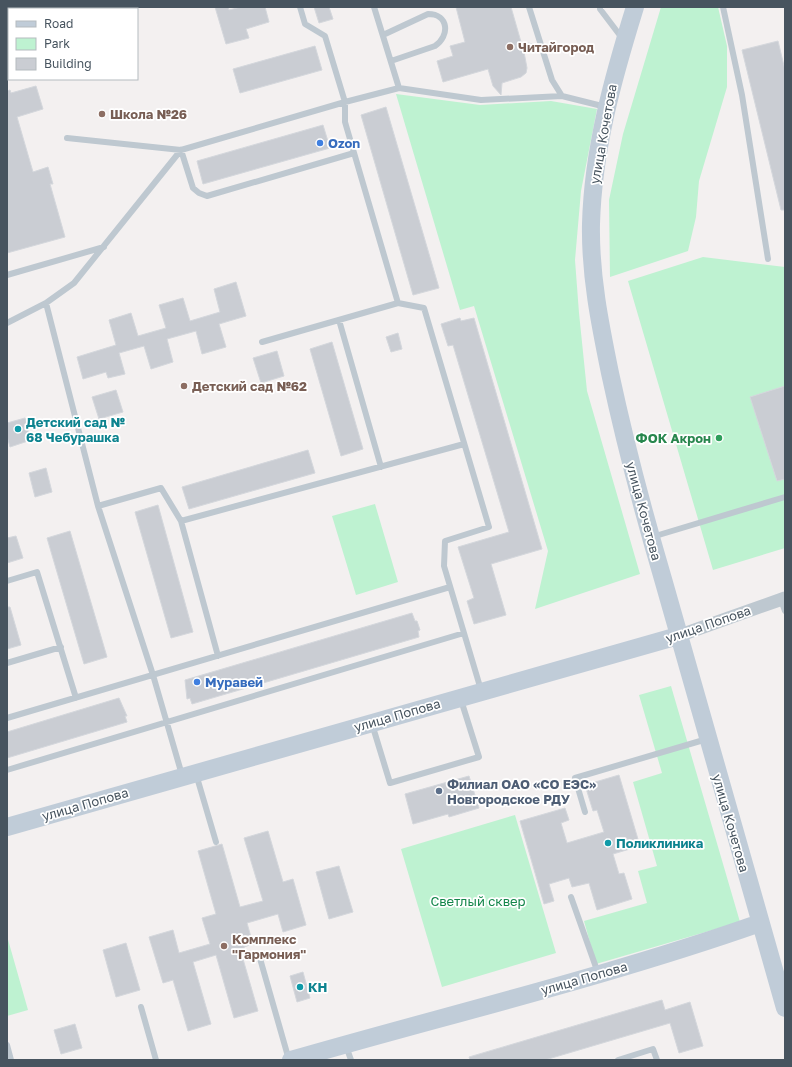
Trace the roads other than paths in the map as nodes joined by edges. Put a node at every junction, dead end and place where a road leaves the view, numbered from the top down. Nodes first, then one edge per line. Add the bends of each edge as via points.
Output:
1 (300, 7) edge
2 (374, 7) edge
3 (529, 7) edge
4 (600, 7) edge
5 (635, 7) edge
6 (723, 7) edge
7 (382, 34) junction
8 (624, 41) junction
9 (391, 61) junction
10 (399, 88) junction
11 (562, 96) junction
12 (345, 102) junction
13 (606, 107) junction
14 (67, 138) dead end
15 (182, 150) junction
16 (354, 153) junction
17 (104, 247) junction
18 (768, 259) dead end
19 (7, 275) edge
20 (46, 303) junction
21 (398, 303) junction
22 (339, 320) junction
23 (7, 322) edge
24 (262, 342) dead end
25 (464, 444) junction
26 (381, 467) junction
27 (785, 497) edge
28 (98, 506) junction
29 (181, 521) junction
30 (651, 538) junction
31 (7, 581) edge
32 (450, 587) junction
33 (784, 603) edge
34 (464, 633) junction
35 (678, 636) junction
36 (61, 647) junction
37 (218, 656) junction
38 (7, 663) edge
39 (153, 675) junction
40 (481, 691) junction
41 (461, 697) junction
42 (76, 698) junction
43 (7, 718) edge
44 (372, 722) junction
45 (166, 723) junction
46 (707, 739) junction
47 (7, 770) edge
48 (189, 775) junction
49 (585, 812) dead end
50 (7, 827) edge
51 (216, 842) dead end
52 (570, 897) dead end
53 (760, 923) junction
54 (259, 955) dead end
55 (598, 974) junction
56 (141, 1007) dead end
57 (785, 1008) edge
58 (7, 1045) edge
59 (348, 1052) edge
60 (12, 1060) edge
61 (156, 1060) edge
62 (290, 1060) edge
63 (618, 1060) edge
64 (657, 1060) edge

1 - 12 lane via 305,24 325,36
2 - 7 lane
3 - 11 lane via 552,80
4 - 8 lane
5 - 8 street, улица Кочетова
6 - 18 lane via 742,95
7 - 9 lane
7 - 9 lane via 428,14 440,17 445,25 446,31 441,42 435,46
8 - 13 street, улица Кочетова
9 - 10 lane
10 - 11 lane via 481,100
10 - 12 lane
11 - 13 lane
12 - 15 lane
12 - 16 lane via 346,122
13 - 30 street, улица Кочетова via 595,166 591,226 593,276 599,320 622,433
14 - 15 lane
15 - 16 lane via 193,188 199,194 207,196
15 - 17 lane
16 - 21 lane
17 - 19 lane
17 - 20 lane via 74,283
20 - 23 lane
20 - 28 lane
21 - 22 lane
21 - 25 lane via 424,308
22 - 24 lane
22 - 26 lane
25 - 26 lane
25 - 32 lane via 489,527 446,541 444,566
26 - 29 lane
27 - 30 lane
28 - 29 lane via 161,488
28 - 39 lane
29 - 37 lane
30 - 35 street, улица Кочетова
31 - 36 lane via 37,572
32 - 34 lane
32 - 37 lane
33 - 35 street, улица Попова
34 - 40 lane
34 - 45 lane
35 - 40 street, улица Попова
35 - 46 street, улица Кочетова
36 - 38 lane
36 - 42 lane
37 - 39 lane
39 - 42 lane
39 - 45 lane
40 - 41 street, улица Попова
41 - 44 street, улица Попова
41 - 44 lane via 479,757 390,783
42 - 43 lane
44 - 48 street, улица Попова
45 - 47 lane
45 - 48 lane
46 - 49 lane via 575,778
46 - 53 street, улица Кочетова
48 - 50 street, улица Попова
48 - 51 lane
52 - 55 lane
53 - 55 street, улица Попова via 710,941
53 - 57 street, улица Кочетова
54 - 62 lane
55 - 59 street, улица Попова
56 - 61 lane
58 - 60 lane
59 - 62 street, улица Попова
63 - 64 lane via 653,1049

